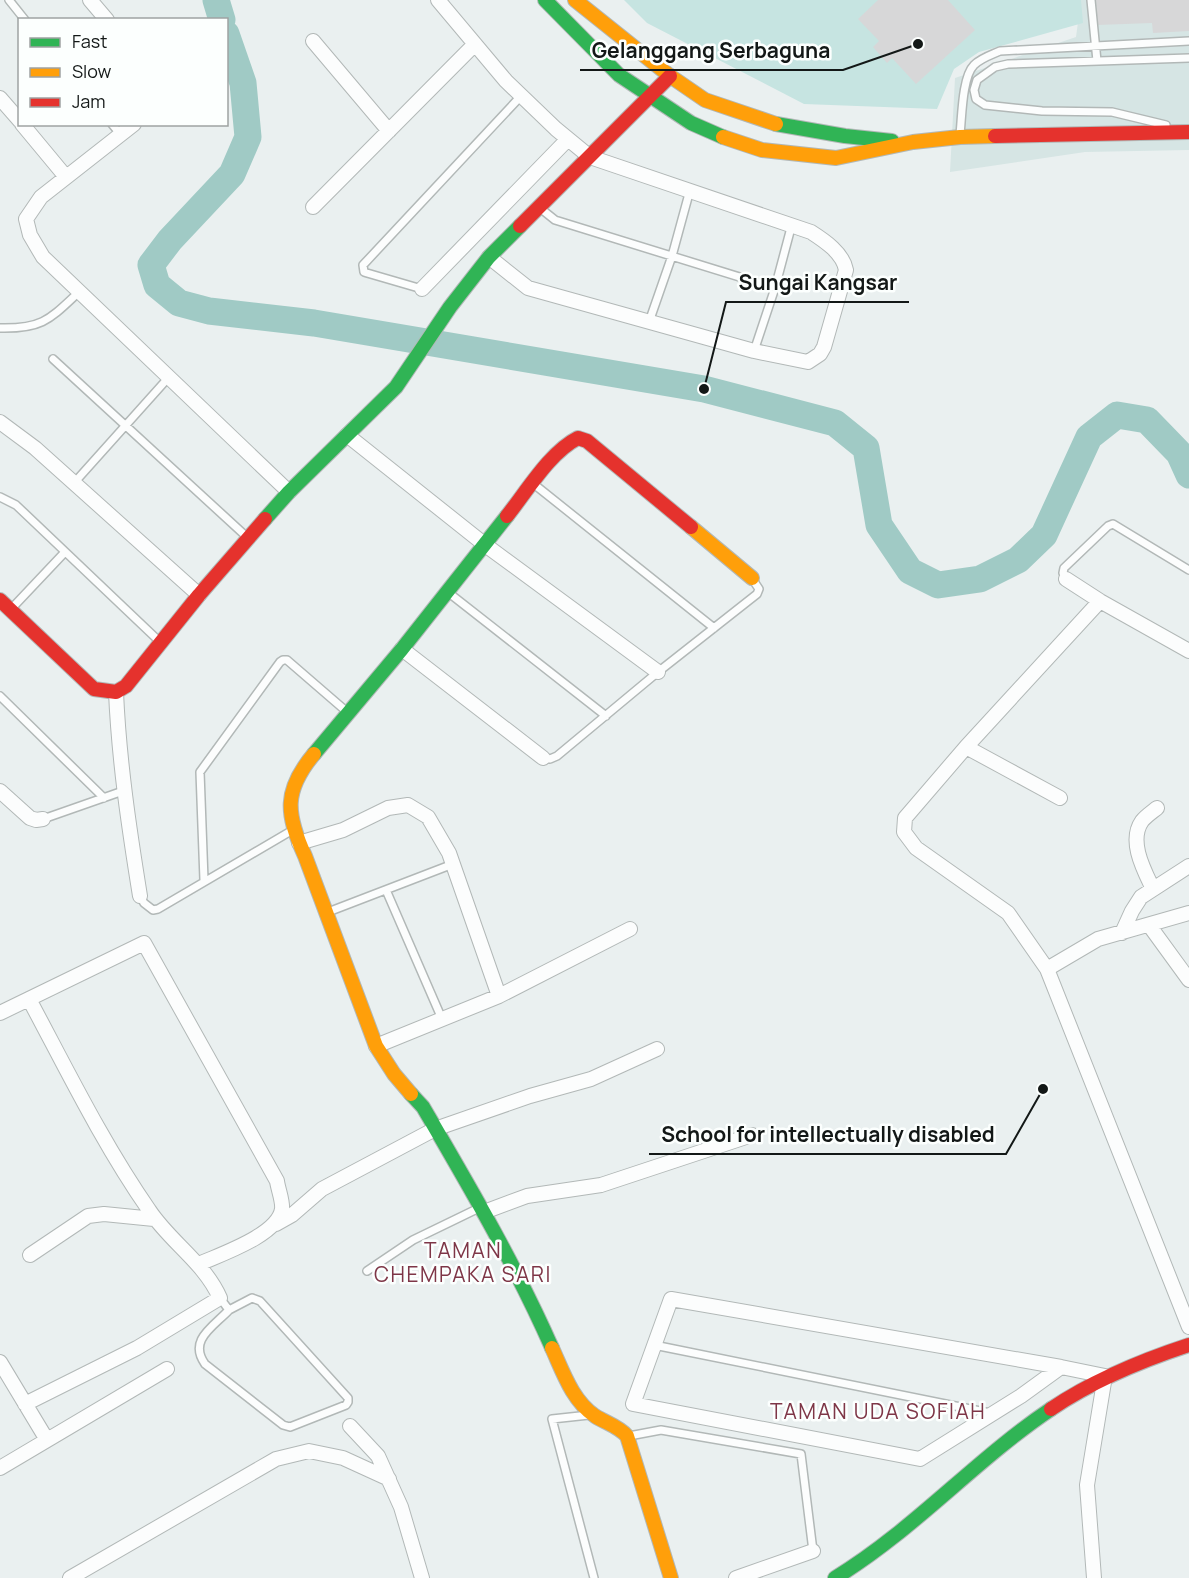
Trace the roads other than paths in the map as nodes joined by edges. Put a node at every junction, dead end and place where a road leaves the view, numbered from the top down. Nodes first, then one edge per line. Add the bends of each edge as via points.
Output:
1 (9, 0) edge
2 (90, 0) edge
3 (438, 0) edge
4 (545, 0) edge
5 (575, 0) edge
6 (1091, 0) edge
7 (23, 18) edge
8 (105, 18) edge
9 (313, 41) dead end
10 (1189, 42) edge
11 (474, 44) junction
12 (1095, 46) junction
13 (1189, 58) edge
14 (1097, 61) junction
15 (670, 76) junction
16 (521, 96) junction
17 (651, 96) junction
18 (0, 98) edge
19 (18, 119) edge
20 (24, 126) edge
21 (116, 130) edge
22 (389, 130) junction
23 (1189, 131) edge
24 (960, 137) junction
25 (568, 139) junction
26 (913, 142) junction
27 (590, 156) junction
28 (66, 177) junction
29 (690, 190) junction
30 (313, 207) dead end
31 (539, 207) junction
32 (792, 224) junction
33 (672, 256) junction
34 (489, 257) junction
35 (775, 288) junction
36 (422, 289) joint
37 (80, 291) junction
38 (650, 322) junction
39 (0, 328) edge
40 (754, 351) junction
41 (53, 359) dead end
42 (169, 377) junction
43 (0, 422) edge
44 (126, 424) junction
45 (347, 435) junction
46 (74, 483) junction
47 (533, 483) junction
48 (288, 492) junction
49 (0, 497) edge
50 (248, 538) junction
51 (484, 544) junction
52 (65, 552) junction
53 (1189, 570) edge
54 (752, 578) joint
55 (1066, 579) joint
56 (447, 591) junction
57 (199, 595) junction
58 (1100, 601) junction
59 (5, 605) edge
60 (714, 628) junction
61 (161, 642) junction
62 (402, 649) junction
63 (1189, 651) edge
64 (658, 672) junction
65 (116, 692) junction
66 (0, 696) edge
67 (348, 713) junction
68 (606, 716) junction
69 (966, 747) junction
70 (543, 758) joint
71 (0, 790) edge
72 (123, 791) junction
73 (104, 798) junction
74 (1060, 798) dead end
75 (1157, 808) dead end
76 (43, 819) joint
77 (293, 830) junction
78 (299, 843) junction
79 (453, 864) junction
80 (1189, 866) edge
81 (204, 880) junction
82 (1153, 889) junction
83 (386, 890) junction
84 (140, 896) joint
85 (326, 913) junction
86 (1189, 913) edge
87 (1149, 925) junction
88 (630, 929) dead end
89 (1122, 933) junction
90 (1047, 969) junction
91 (1189, 980) edge
92 (499, 996) junction
93 (29, 999) junction
94 (0, 1013) edge
95 (442, 1019) junction
96 (376, 1046) junction
97 (657, 1049) dead end
98 (435, 1129) junction
99 (752, 1135) dead end
100 (482, 1210) junction
101 (154, 1219) junction
102 (276, 1224) junction
103 (30, 1255) dead end
104 (199, 1264) junction
105 (367, 1271) dead end
106 (220, 1298) junction
107 (229, 1310) junction
108 (1189, 1327) edge
109 (654, 1345) junction
110 (1189, 1345) edge
111 (0, 1362) edge
112 (1061, 1367) junction
113 (167, 1370) dead end
114 (1105, 1376) junction
115 (25, 1404) junction
116 (993, 1413) junction
117 (594, 1415) junction
118 (350, 1426) dead end
119 (627, 1436) junction
120 (47, 1440) junction
121 (0, 1468) edge
122 (389, 1479) junction
123 (813, 1551) joint
124 (70, 1578) edge
125 (422, 1578) edge
126 (594, 1578) edge
127 (671, 1578) edge
128 (736, 1578) edge
129 (835, 1578) edge
130 (1094, 1578) edge

1 - 7 lane
2 - 8 street
3 - 11 street
4 - 17 street via 619,75
5 - 15 street
6 - 12 lane
9 - 22 street
10 - 12 lane
11 - 16 street
11 - 22 street
12 - 14 lane
12 - 24 lane via 1000,51 986,56 968,75
13 - 14 lane
14 - 23 lane via 995,67 977,80 976,99 985,105 1030,110 1112,112
15 - 17 street
15 - 26 street via 705,100 772,123 845,136
16 - 25 street
16 - 36 lane via 363,265 364,272
17 - 26 street via 691,123 762,150 836,158
17 - 27 street
18 - 19 street
20 - 28 street
21 - 28 street
22 - 30 street
23 - 24 street
24 - 26 street
25 - 27 street
25 - 36 street
27 - 29 street
27 - 31 street
28 - 37 street via 41,197 26,219 43,257
29 - 32 street
29 - 33 lane
31 - 33 lane via 555,220
31 - 34 street
32 - 35 lane
32 - 40 street via 823,240 845,264 824,347 808,362
33 - 35 lane
33 - 38 lane
34 - 38 street via 528,288
34 - 45 street via 396,387
35 - 40 lane
37 - 39 lane via 49,320 22,328
37 - 42 street
38 - 40 street
41 - 44 lane
42 - 44 lane
42 - 48 street
43 - 46 street
44 - 46 lane
44 - 50 lane
45 - 48 street
45 - 51 street
46 - 57 street
47 - 51 street
47 - 54 street via 568,443 578,438 587,441
47 - 60 lane
48 - 50 street
49 - 52 lane via 16,505
50 - 57 street
51 - 56 street
51 - 64 street
52 - 59 lane
52 - 61 lane
53 - 55 lane via 1113,524 1064,568
54 - 60 lane via 759,592
55 - 58 street
56 - 62 street
56 - 68 lane
57 - 61 street
58 - 63 street
58 - 69 street
59 - 65 street via 94,689
60 - 64 lane
61 - 65 street via 126,686
62 - 67 street
62 - 70 street
64 - 68 lane
65 - 72 street
66 - 73 lane
67 - 77 street via 302,768 289,804
67 - 81 lane via 287,660 280,662 200,772
68 - 70 lane via 556,756
69 - 74 street
69 - 90 street via 905,818 904,832 916,849 1008,913
71 - 76 street via 30,818
72 - 73 lane
72 - 84 street
73 - 76 lane
75 - 82 street via 1138,828 1137,856
77 - 78 street
77 - 81 lane
78 - 79 street via 343,830 388,808 408,805 428,817
78 - 85 street
79 - 83 lane
79 - 92 street
80 - 82 street
81 - 84 lane via 158,909 149,908
82 - 89 street via 1141,897
83 - 85 lane
83 - 95 lane
85 - 96 street
86 - 87 street
87 - 89 street
87 - 91 street
88 - 92 street
89 - 90 street via 1098,939
90 - 108 street
92 - 95 street
93 - 94 street
93 - 101 street via 88,1109
93 - 102 street via 144,943 277,1181 282,1208
95 - 96 street
96 - 98 street
97 - 98 street via 591,1079
98 - 100 street
98 - 102 street via 322,1189
99 - 100 street via 601,1185 527,1196
100 - 105 lane via 413,1240
100 - 117 street via 536,1311 572,1392
101 - 103 street via 88,1216
101 - 104 street
102 - 104 street
104 - 106 street
106 - 107 lane
106 - 115 street via 137,1348
107 - 107 lane via 252,1298 260,1301 348,1398 346,1405 290,1427 205,1364 199,1355 201,1339
109 - 112 street via 671,1299
109 - 116 lane
109 - 116 street via 633,1404 920,1459
110 - 114 street
111 - 115 street
112 - 114 street
112 - 116 street
113 - 120 street
114 - 129 street via 1021,1430 916,1522
114 - 130 street via 1087,1485
115 - 120 street
117 - 119 street
117 - 126 lane via 552,1419
118 - 122 street via 378,1456
119 - 123 lane via 661,1430 801,1454
119 - 127 street
120 - 121 street
122 - 124 street via 343,1458 309,1451 276,1459
122 - 125 street
123 - 128 street

